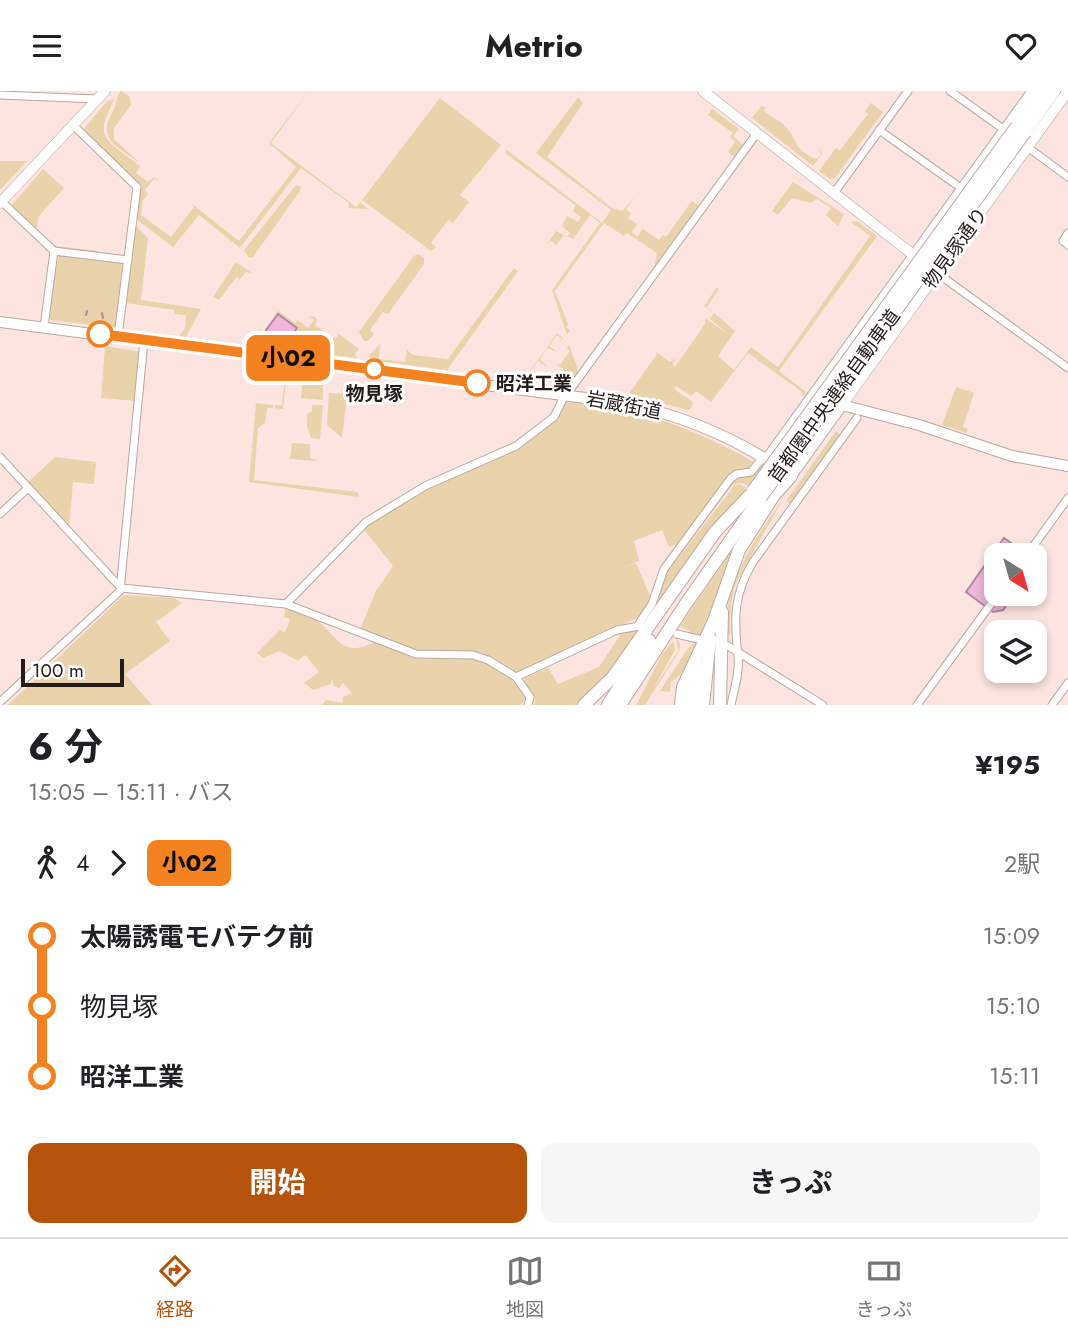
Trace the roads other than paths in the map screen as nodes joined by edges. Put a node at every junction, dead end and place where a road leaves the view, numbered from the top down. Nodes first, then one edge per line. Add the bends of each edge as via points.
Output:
1 (105, 91) edge
2 (703, 91) edge
3 (908, 91) edge
4 (950, 91) edge
5 (1031, 91) edge
6 (1042, 91) edge
7 (1054, 91) edge
8 (1068, 91) edge
9 (0, 95) edge
10 (97, 99) junction
11 (73, 125) junction
12 (1003, 129) junction
13 (1021, 129) junction
14 (879, 130) junction
15 (757, 133) junction
16 (1028, 147) junction
17 (1068, 177) edge
18 (961, 188) junction
19 (834, 193) junction
20 (1, 202) edge
21 (1068, 233) edge
22 (1068, 245) edge
23 (54, 251) junction
24 (913, 254) junction
25 (128, 261) junction
26 (937, 273) junction
27 (0, 322) edge
28 (44, 327) junction
29 (118, 336) junction
30 (144, 339) junction
31 (1068, 368) edge
32 (568, 394) junction
33 (842, 405) junction
34 (857, 418) dead end
35 (0, 457) edge
36 (764, 458) junction
37 (1068, 466) edge
38 (791, 476) junction
39 (28, 488) junction
40 (754, 495) junction
41 (1068, 498) edge
42 (0, 514) edge
43 (1036, 543) edge
44 (121, 588) junction
45 (286, 604) junction
46 (685, 605) junction
47 (989, 606) edge
48 (714, 621) junction
49 (677, 634) dead end
50 (728, 644) junction
51 (701, 646) junction
52 (692, 670) junction
53 (516, 677) junction
54 (1068, 683) edge
55 (0, 702) edge
56 (528, 705) edge
57 (584, 705) edge
58 (608, 705) edge
59 (620, 705) edge
60 (628, 705) edge
61 (681, 705) edge
62 (687, 705) edge
63 (692, 705) edge
64 (701, 705) edge
65 (709, 705) edge
66 (714, 705) edge
67 (720, 705) edge
68 (731, 705) edge
69 (823, 705) edge
70 (917, 705) edge
71 (1052, 705) edge

1 - 10 street
2 - 15 street
3 - 14 street
4 - 12 street
5 - 12 street
6 - 13 highway, 首都圏中央連絡自動車道
7 - 13 highway, 首都圏中央連絡自動車道
8 - 16 street, 物見塚通り
9 - 10 street
10 - 11 street
11 - 20 street
11 - 25 street via 136,185
12 - 16 street
12 - 18 street
13 - 40 highway, 首都圏中央連絡自動車道, bridge
14 - 18 street
14 - 19 street
15 - 19 street
15 - 32 street
16 - 17 street
16 - 26 street, 物見塚通り
18 - 24 street
19 - 24 street
20 - 23 street
21 - 22 street via 1063,241
23 - 25 street
23 - 28 street
24 - 26 street
24 - 36 street
25 - 29 street
26 - 31 street
26 - 33 street, 物見塚通り
27 - 28 main road, 岩蔵街道
28 - 29 main road, 岩蔵街道
29 - 30 main road, 岩蔵街道
30 - 32 main road, 岩蔵街道
30 - 44 street
32 - 36 main road, 岩蔵街道 via 676,416
32 - 45 street via 554,417 526,439 425,486 361,526
33 - 37 main road via 1012,456
33 - 38 main road
34 - 50 street via 748,570 735,602
35 - 39 street
36 - 38 main road, 岩蔵街道
36 - 53 street via 751,472 731,478 697,522 662,572 652,604 639,625
38 - 48 highway via 744,541
38 - 50 highway via 735,570 722,612
39 - 42 street
39 - 44 street
40 - 46 highway, 首都圏中央連絡自動車道
40 - 57 highway via 715,532 613,677
40 - 58 highway, 首都圏中央連絡自動車道 via 666,614
41 - 43 street
44 - 45 street
44 - 55 street
45 - 53 street via 421,655 480,657
46 - 59 highway, 首都圏中央連絡自動車道
46 - 60 highway
47 - 70 street
48 - 51 highway
48 - 64 highway
49 - 51 street
50 - 65 highway
50 - 66 highway
50 - 67 highway
50 - 68 street via 737,667
50 - 69 street
51 - 52 highway
51 - 63 highway
51 - 64 highway
52 - 61 highway
52 - 62 highway
53 - 56 street via 529,694
54 - 71 street

